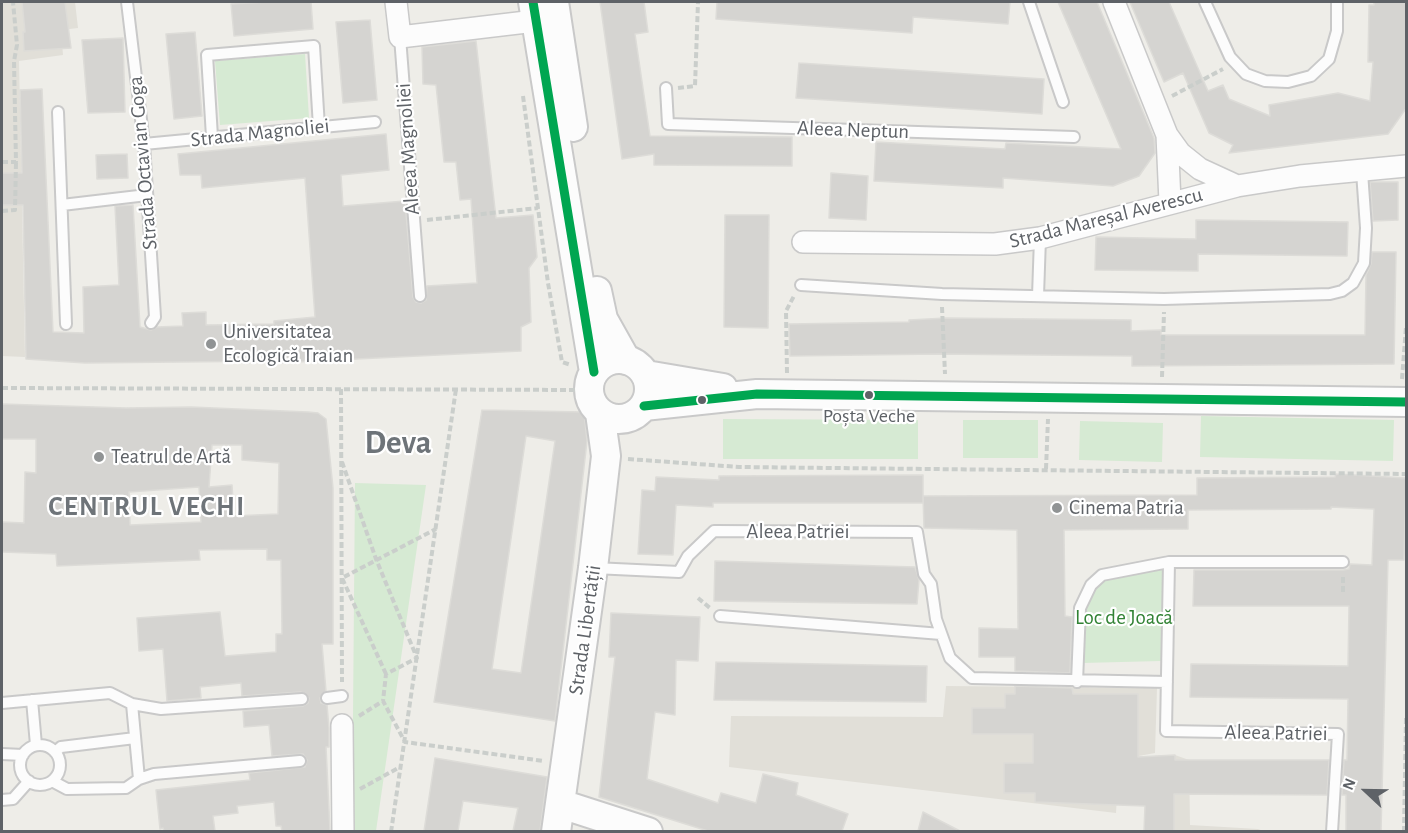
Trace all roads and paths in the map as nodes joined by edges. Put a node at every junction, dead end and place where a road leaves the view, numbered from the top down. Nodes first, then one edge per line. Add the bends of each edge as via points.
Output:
1 (13, 2) edge
2 (127, 2) edge
3 (396, 2) edge
4 (698, 2) edge
5 (1029, 2) edge
6 (1114, 2) edge
7 (1205, 2) edge
8 (1336, 2) edge
9 (541, 8) edge
10 (400, 37) junction
11 (1234, 63) junction
12 (666, 88) joint
13 (522, 93) dead end
14 (1063, 102) dead end
15 (1155, 105) junction
16 (58, 112) dead end
17 (375, 122) dead end
18 (319, 127) junction
19 (1167, 135) junction
20 (212, 137) junction
21 (1074, 137) dead end
22 (144, 144) junction
23 (2, 162) edge
24 (16, 162) junction
25 (1407, 166) edge
26 (1362, 172) junction
27 (1237, 186) junction
28 (147, 195) junction
29 (1170, 202) junction
30 (62, 205) junction
31 (538, 208) junction
32 (2, 211) edge
33 (414, 221) junction
34 (1040, 238) junction
35 (803, 242) dead end
36 (801, 285) joint
37 (942, 294) junction
38 (420, 296) dead end
39 (1038, 296) junction
40 (1164, 299) junction
41 (151, 323) dead end
42 (66, 324) dead end
43 (636, 368) junction
44 (2, 388) edge
45 (340, 389) junction
46 (456, 389) junction
47 (757, 394) junction
48 (788, 394) junction
49 (945, 396) junction
50 (1048, 396) junction
51 (1162, 398) junction
52 (610, 400) junction
53 (1407, 402) edge
54 (606, 456) junction
55 (341, 459) junction
56 (1046, 469) junction
57 (1407, 474) edge
58 (436, 529) junction
59 (376, 560) junction
60 (1169, 562) junction
61 (1343, 562) dead end
62 (593, 568) junction
63 (342, 578) junction
64 (720, 616) dead end
65 (941, 634) junction
66 (417, 658) junction
67 (386, 674) junction
68 (1077, 682) junction
69 (1167, 682) junction
70 (342, 696) joint
71 (327, 698) dead end
72 (302, 699) dead end
73 (32, 700) junction
74 (383, 701) junction
75 (2, 703) edge
76 (132, 704) junction
77 (1407, 717) edge
78 (342, 725) joint
79 (135, 738) junction
80 (405, 742) junction
81 (36, 745) junction
82 (55, 752) junction
83 (2, 754) edge
84 (23, 755) junction
85 (300, 761) dead end
86 (567, 765) junction
87 (401, 767) junction
88 (138, 779) junction
89 (29, 781) junction
90 (52, 781) junction
91 (343, 789) junction
92 (2, 800) edge
93 (558, 818) edge
94 (343, 831) edge
95 (392, 831) edge
96 (648, 831) edge
97 (1332, 831) edge
98 (1404, 831) edge

1 - 24 path via 17,45
2 - 22 lane, Strada Octavian Goga
3 - 10 street, Aleea Magnoliei
4 - 12 path via 695,86
5 - 14 lane
6 - 15 street
7 - 11 lane
8 - 11 lane via 1337,31 1329,59 1311,76 1287,82 1265,81 1246,74
9 - 10 street
9 - 43 street via 603,319
9 - 52 street
10 - 33 lane, Aleea Magnoliei
11 - 15 path
12 - 21 lane, Aleea Neptun via 668,124
13 - 31 path
15 - 19 street
16 - 30 lane
17 - 18 lane, Strada Magnoliei
18 - 20 lane, Strada Magnoliei
18 - 20 lane via 314,46 207,55
19 - 27 street via 1180,153 1200,169
19 - 29 street
20 - 22 lane, Strada Magnoliei
22 - 28 lane, Strada Octavian Goga
23 - 24 path
24 - 32 path via 15,210
25 - 26 street, Strada Mareșal Averescu
26 - 27 street, Strada Mareșal Averescu
26 - 40 lane via 1364,263 1353,283 1342,291 1323,295
27 - 29 street, Strada Mareșal Averescu
28 - 30 lane
28 - 41 lane, Strada Octavian Goga via 156,317
29 - 34 street, Strada Mareșal Averescu
30 - 42 lane
31 - 33 path
31 - 52 path via 562,362
33 - 38 lane, Aleea Magnoliei
34 - 35 street, Strada Mareșal Averescu via 995,244
34 - 39 lane
36 - 37 lane
36 - 48 path via 786,310
37 - 39 lane
37 - 49 path
39 - 40 lane
40 - 51 path
43 - 47 street
43 - 52 street via 649,391
43 - 52 street via 608,361
44 - 45 path
45 - 46 path
45 - 55 path
46 - 52 path
46 - 58 path
47 - 48 street
47 - 52 street
48 - 49 street
49 - 50 street
50 - 51 street
50 - 56 path
51 - 53 street
52 - 54 street, Strada Libertății
54 - 56 path via 739,467
54 - 62 street, Strada Libertății
55 - 59 path
55 - 63 path
56 - 57 path
58 - 59 path
58 - 66 path
59 - 63 path
59 - 66 path
60 - 61 lane
60 - 68 lane via 1102,575 1091,585 1080,608
60 - 69 lane, Aleea Patriei
62 - 65 lane, Aleea Patriei via 679,572 688,556 714,531 917,532
62 - 86 street, Strada Libertății
63 - 67 path
63 - 70 path
64 - 65 lane
65 - 68 lane, Aleea Patriei via 950,658 972,678
66 - 67 path
66 - 80 path
67 - 74 path
68 - 69 lane, Aleea Patriei
69 - 97 lane, Aleea Patriei via 1166,731 1338,734
70 - 71 lane
72 - 76 lane via 161,709
73 - 75 lane
73 - 76 lane via 110,693
73 - 81 lane
74 - 78 path
74 - 80 path
76 - 79 lane
77 - 98 path
78 - 91 street via 335,759
79 - 82 lane via 61,747
79 - 88 lane
80 - 86 path
80 - 87 path
81 - 82 lane
81 - 84 lane
82 - 90 lane via 60,767
83 - 84 lane
84 - 89 lane via 21,771
85 - 88 lane via 154,774
86 - 93 street, Strada Libertății
87 - 91 path via 363,789
87 - 95 path
88 - 90 lane via 126,788 67,789
89 - 90 lane
89 - 92 lane via 13,799
91 - 94 street
93 - 96 street

